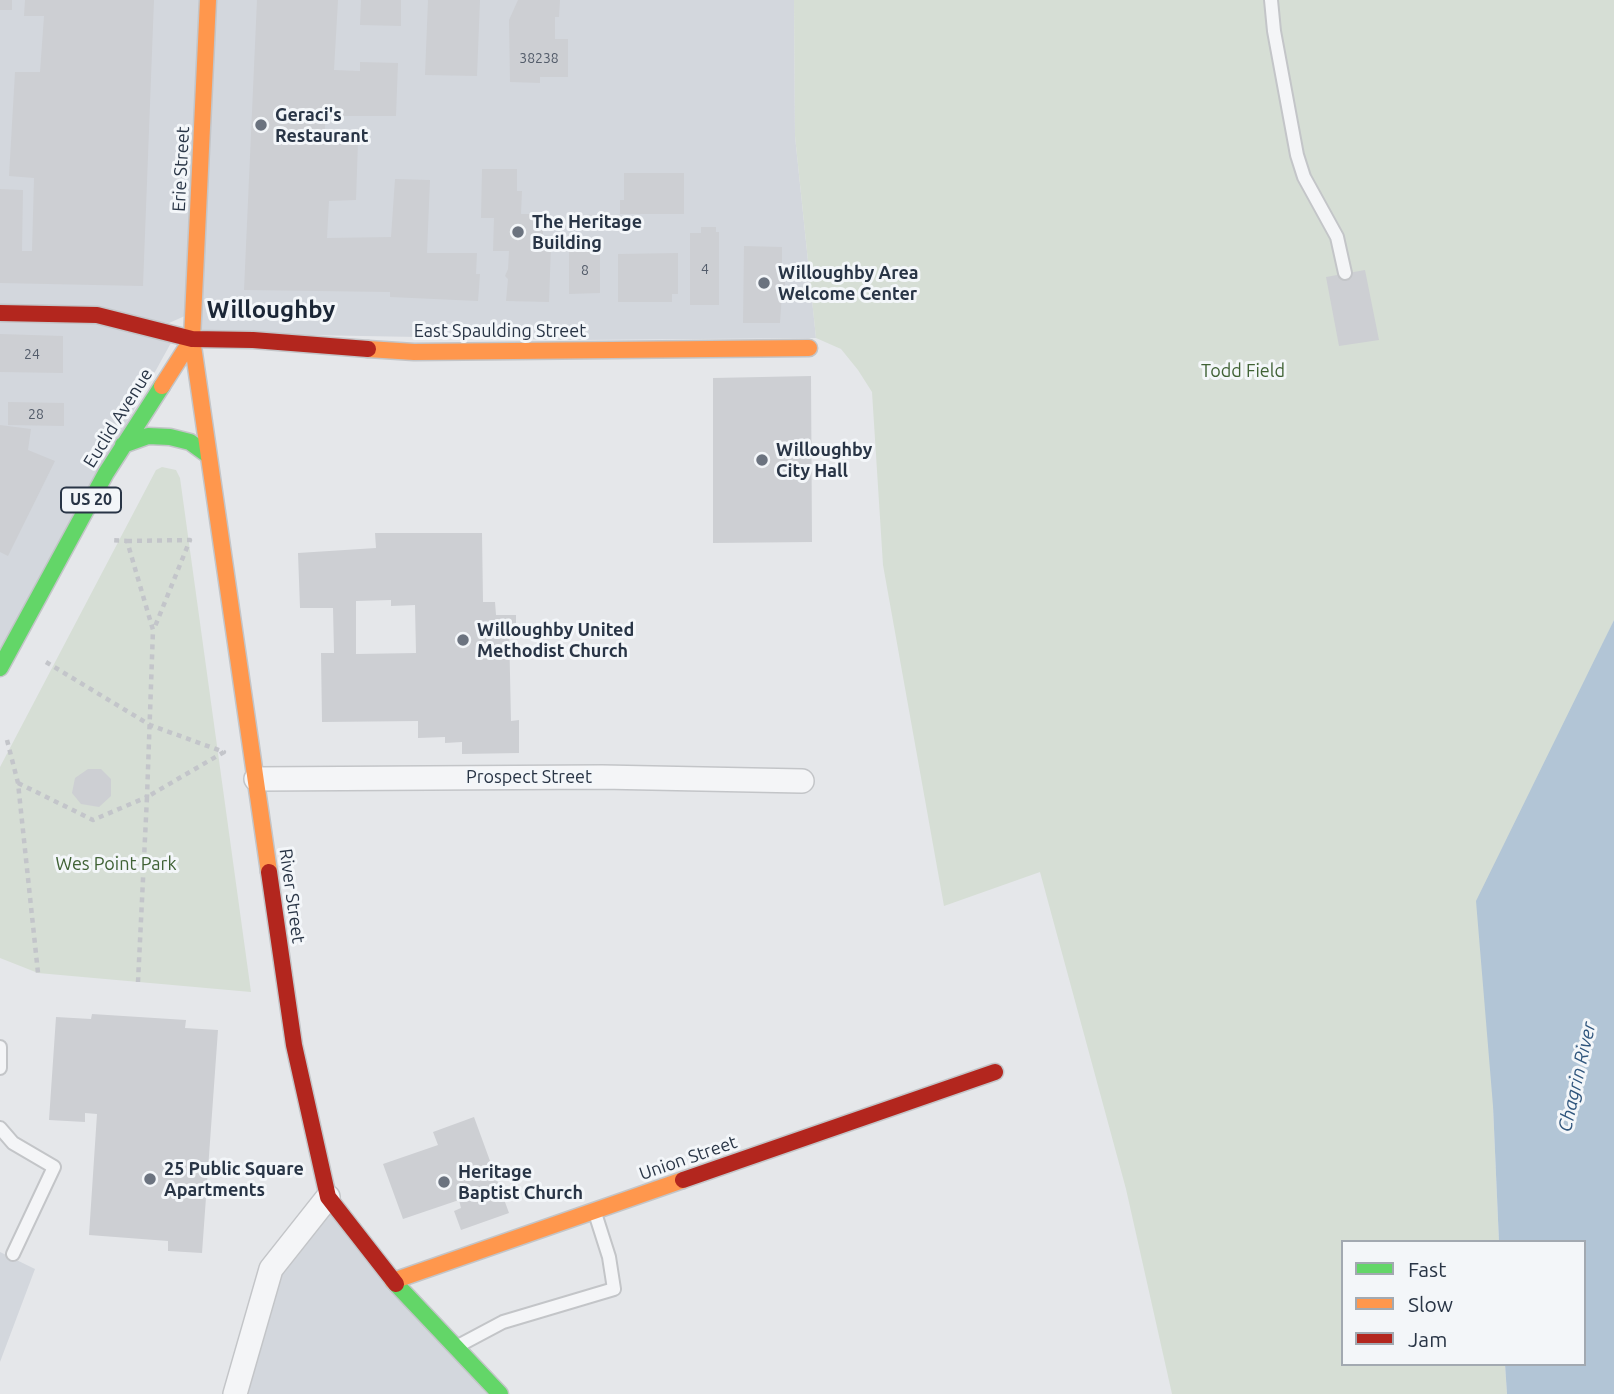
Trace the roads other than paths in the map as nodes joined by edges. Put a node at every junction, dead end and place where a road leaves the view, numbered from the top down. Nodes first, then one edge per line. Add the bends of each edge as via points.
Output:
1 (208, 0) edge
2 (1271, 0) edge
3 (1345, 273) dead end
4 (0, 313) edge
5 (192, 339) junction
6 (809, 348) dead end
7 (123, 445) junction
8 (208, 455) junction
9 (0, 668) edge
10 (256, 779) junction
11 (802, 781) dead end
12 (0, 1047) edge
13 (0, 1068) edge
14 (995, 1072) dead end
15 (0, 1128) edge
16 (328, 1197) junction
17 (594, 1211) junction
18 (13, 1254) dead end
19 (393, 1281) junction
20 (456, 1348) junction
21 (235, 1394) edge
22 (500, 1394) edge

1 - 5 main road, Erie Street
2 - 3 lane via 1297,155 1337,237
4 - 5 main road, East Spaulding Street via 97,314
5 - 6 main road, East Spaulding Street via 414,352
5 - 7 main road, Euclid Avenue / US 20
5 - 8 main road, River Street
7 - 8 main road via 148,436 170,437 190,442
7 - 9 main road, Euclid Avenue / US 20
8 - 10 main road, River Street
10 - 11 street, Prospect Street
10 - 16 main road, River Street via 294,1045
12 - 13 lane
14 - 17 main road, Union Street
15 - 18 lane via 13,1143 54,1167
16 - 19 main road, River Street
16 - 21 street via 271,1269
17 - 19 main road, Union Street
17 - 20 lane via 614,1289 503,1322
19 - 20 main road, River Street
20 - 22 main road, River Street

